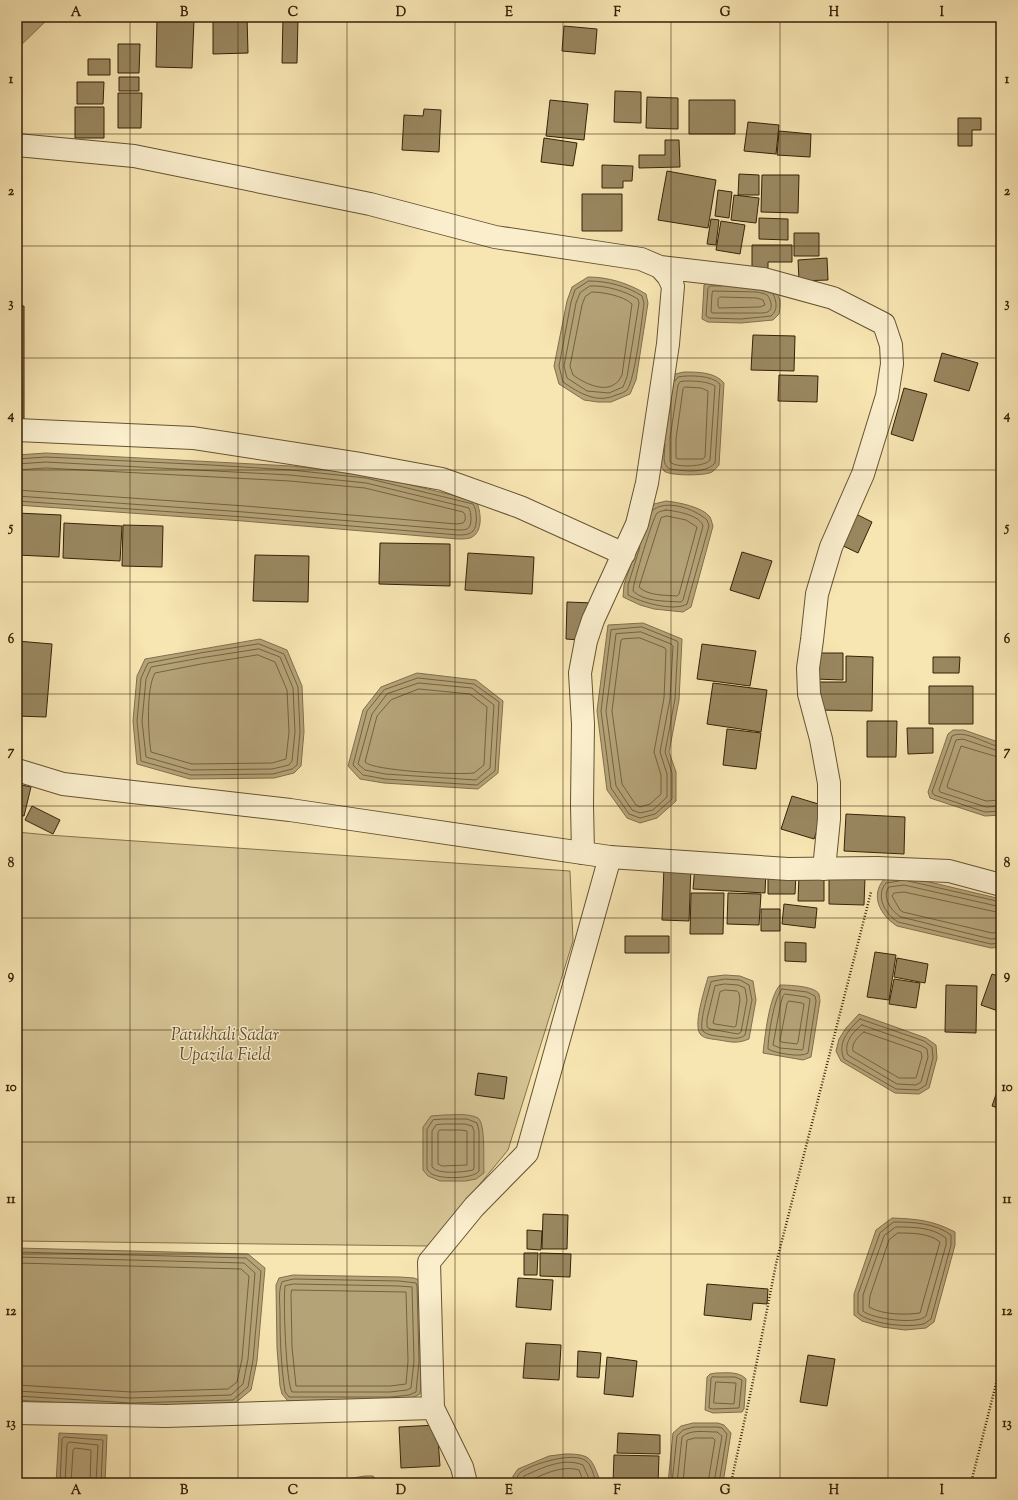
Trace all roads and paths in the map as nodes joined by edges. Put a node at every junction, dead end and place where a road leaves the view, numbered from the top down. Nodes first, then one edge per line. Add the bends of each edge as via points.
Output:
1 (17, 145) edge
2 (660, 267) junction
3 (17, 430) edge
4 (624, 554) junction
5 (17, 770) edge
6 (583, 852) junction
7 (610, 857) junction
8 (877, 868) junction
9 (824, 869) junction
10 (1001, 886) edge
11 (1001, 1364) edge
12 (433, 1408) junction
13 (17, 1413) edge
14 (466, 1483) edge
15 (731, 1483) edge
16 (971, 1483) edge

1 - 2 street via 134,156 370,204 495,237 641,259
2 - 4 street via 673,286 668,344 647,483 637,524
2 - 9 street via 764,279 833,298 884,324 891,345 892,364 887,396 863,474 831,547 817,594 808,668 809,694 829,783 829,818
3 - 4 street via 193,438 355,462 442,479 520,507
4 - 6 street via 593,620 580,673 583,724
5 - 6 street via 63,784 290,810
6 - 7 street
7 - 9 street via 788,869
7 - 12 street via 527,1153 474,1207 429,1262
8 - 9 street
8 - 10 street via 949,871
8 - 15 path via 776,1264
11 - 16 path
12 - 13 street via 165,1416
12 - 14 street via 462,1468

